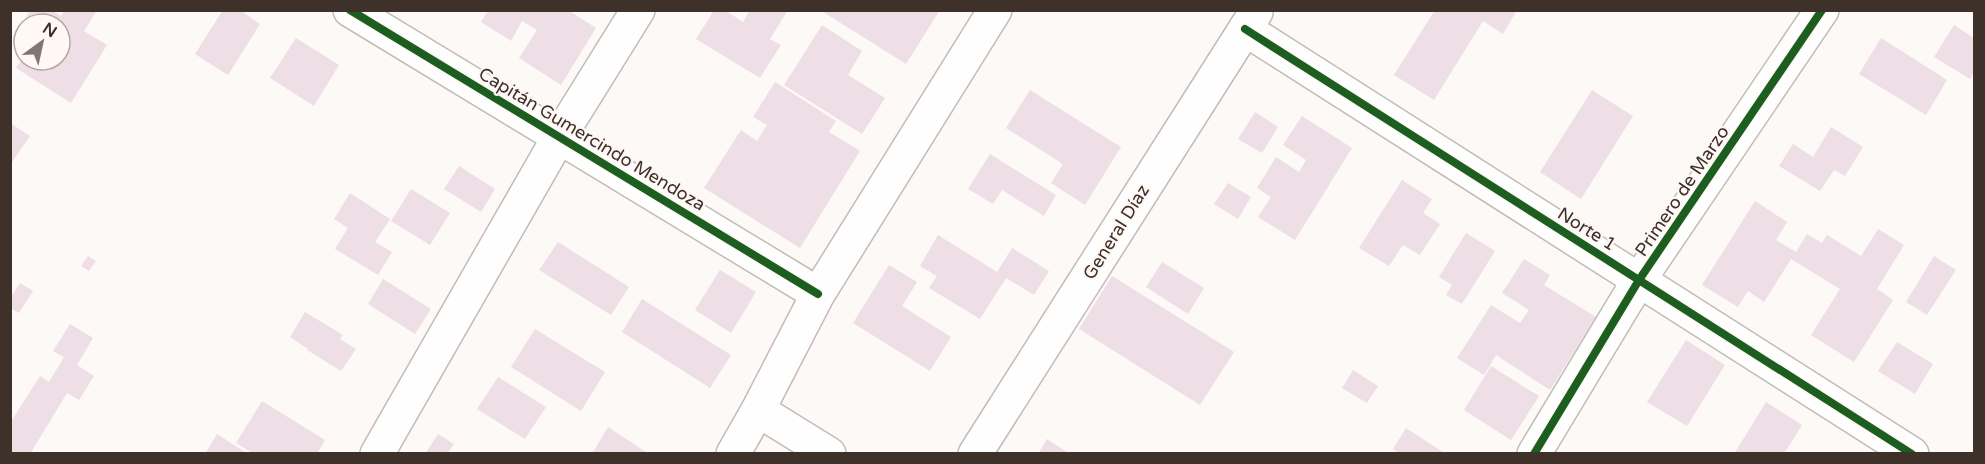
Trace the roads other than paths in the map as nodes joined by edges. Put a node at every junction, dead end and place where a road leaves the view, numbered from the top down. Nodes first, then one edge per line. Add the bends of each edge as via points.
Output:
1 (350, 10) edge
2 (638, 10) edge
3 (995, 10) edge
4 (1822, 10) edge
5 (1251, 20) edge
6 (559, 137) junction
7 (1639, 280) junction
8 (818, 294) junction
9 (758, 410) junction
10 (377, 453) edge
11 (733, 453) edge
12 (829, 453) edge
13 (975, 453) edge
14 (1534, 453) edge
15 (1912, 453) edge

1 - 6 street, Capitán Gumercindo Mendoza
2 - 6 street
3 - 8 street
4 - 7 street, Primero de Marzo
5 - 7 street, Norte 1
5 - 13 street, General Díaz
6 - 8 street, Capitán Gumercindo Mendoza
6 - 10 street
7 - 14 street, Primero de Marzo
7 - 15 street, Norte 1
8 - 9 street
9 - 11 street
9 - 12 street

